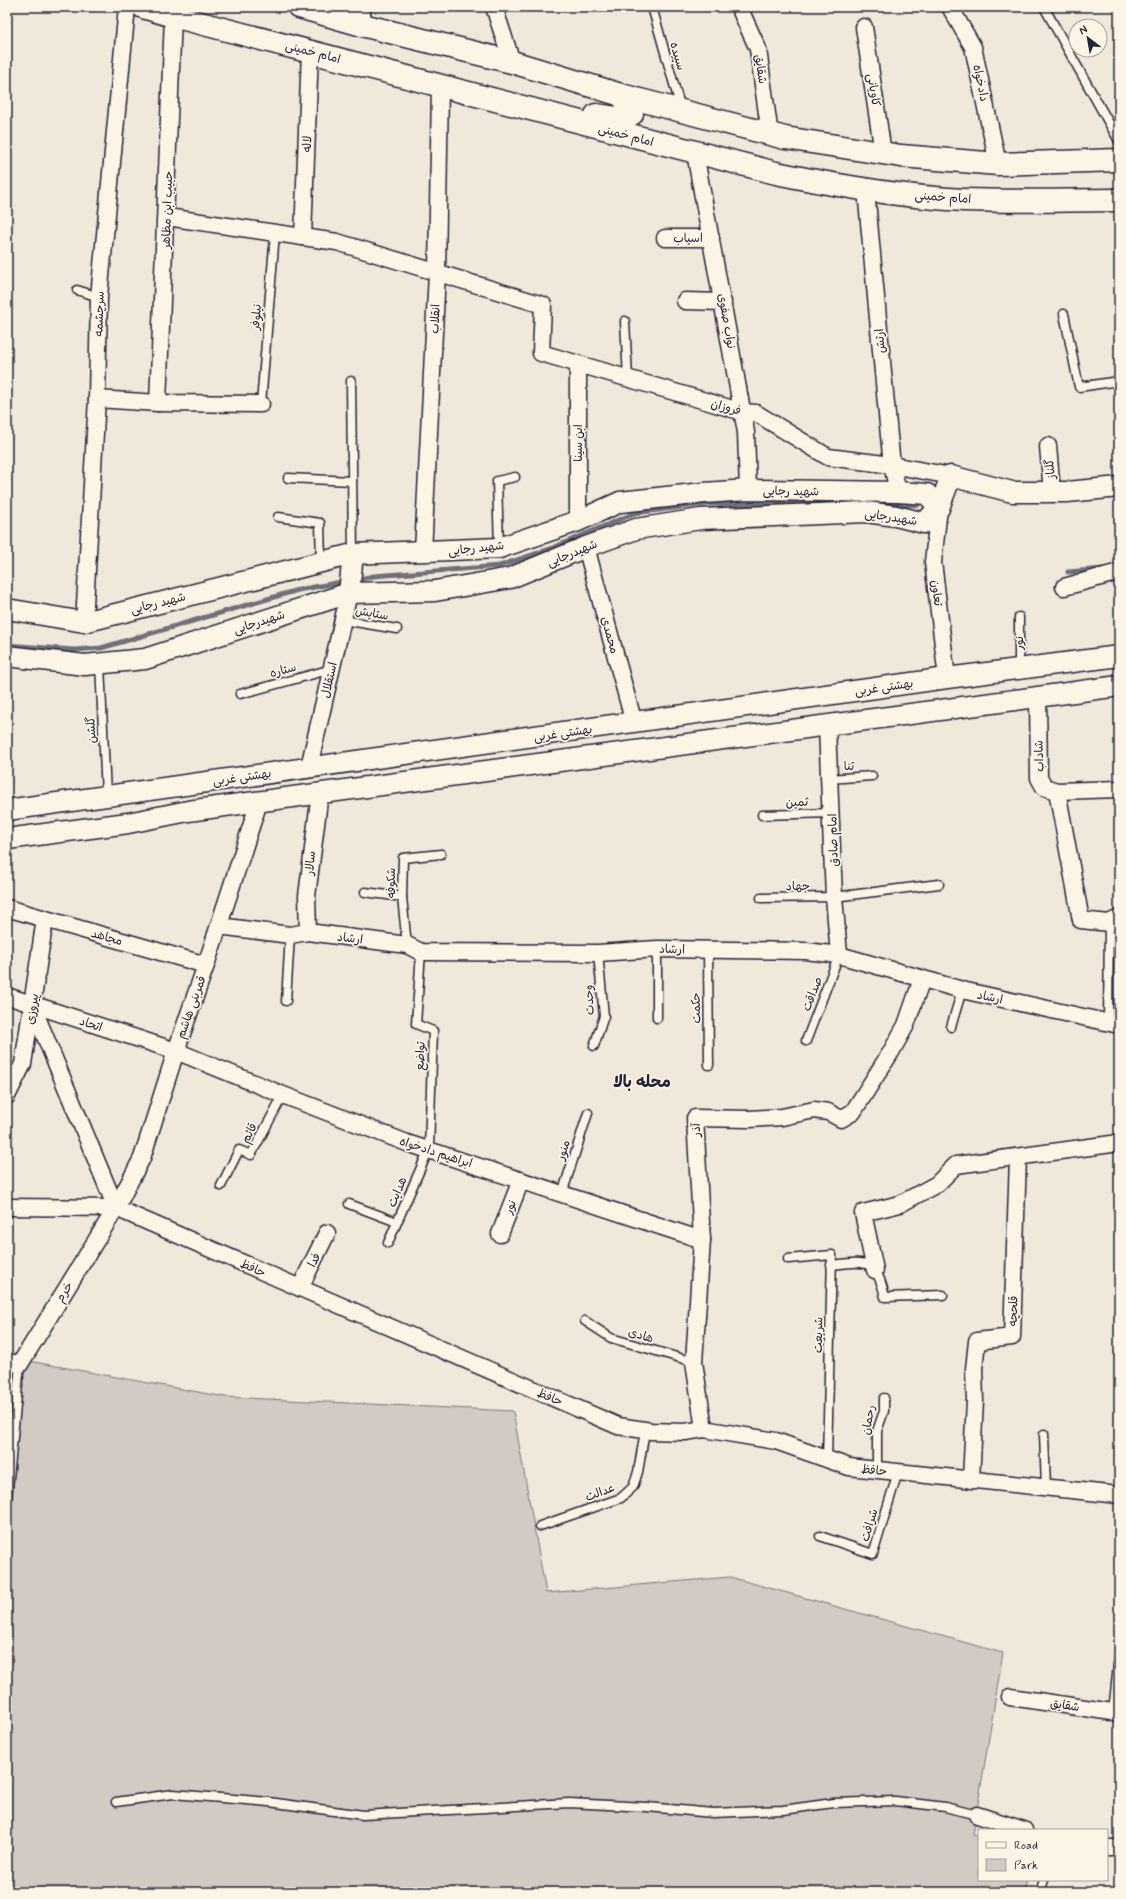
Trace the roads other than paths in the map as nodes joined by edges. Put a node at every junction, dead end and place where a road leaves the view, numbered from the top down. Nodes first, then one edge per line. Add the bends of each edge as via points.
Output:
1 (127, 7) edge
2 (143, 7) edge
3 (299, 7) edge
4 (494, 7) edge
5 (652, 7) edge
6 (739, 7) edge
7 (950, 7) edge
8 (1044, 7) edge
9 (173, 16) junction
10 (362, 16) edge
11 (864, 27) dead end
12 (310, 51) junction
13 (512, 62) junction
14 (440, 86) junction
15 (621, 95) junction
16 (541, 112) junction
17 (682, 112) junction
18 (770, 135) junction
19 (1119, 141) edge
20 (695, 153) junction
21 (883, 154) junction
22 (1119, 160) edge
23 (998, 164) junction
24 (866, 190) junction
25 (1119, 200) edge
26 (167, 217) junction
27 (275, 233) junction
28 (303, 237) junction
29 (665, 238) dead end
30 (711, 238) junction
31 (437, 273) junction
32 (77, 290) dead end
33 (99, 297) junction
34 (685, 300) dead end
35 (724, 302) junction
36 (1064, 314) dead end
37 (625, 321) dead end
38 (578, 365) junction
39 (628, 379) junction
40 (351, 381) dead end
41 (1119, 381) edge
42 (98, 398) junction
43 (158, 403) junction
44 (262, 404) joint
45 (743, 412) junction
46 (1048, 446) dead end
47 (892, 465) junction
48 (952, 476) junction
49 (515, 477) dead end
50 (288, 478) dead end
51 (352, 481) junction
52 (1119, 487) edge
53 (748, 490) junction
54 (898, 492) junction
55 (1052, 492) junction
56 (939, 508) junction
57 (278, 517) dead end
58 (578, 521) junction
59 (586, 547) junction
60 (499, 548) junction
61 (423, 552) junction
62 (352, 554) junction
63 (321, 563) junction
64 (1119, 572) edge
65 (1064, 587) dead end
66 (349, 593) junction
67 (7, 609) edge
68 (1019, 617) dead end
69 (343, 620) junction
70 (84, 622) junction
71 (397, 629) dead end
72 (7, 656) edge
73 (1119, 656) edge
74 (100, 664) junction
75 (332, 669) junction
76 (1019, 669) junction
77 (947, 678) junction
78 (1119, 686) edge
79 (240, 694) dead end
80 (1038, 697) junction
81 (634, 723) junction
82 (827, 726) junction
83 (486, 743) junction
84 (309, 768) junction
85 (490, 770) junction
86 (872, 776) dead end
87 (828, 779) junction
88 (1119, 789) edge
89 (1056, 791) junction
90 (320, 793) junction
91 (106, 796) junction
92 (259, 802) junction
93 (7, 810) edge
94 (832, 813) junction
95 (762, 815) dead end
96 (7, 839) edge
97 (440, 854) dead end
98 (939, 884) dead end
99 (365, 892) dead end
100 (402, 897) junction
101 (834, 897) junction
102 (762, 898) dead end
103 (7, 908) edge
104 (45, 919) junction
105 (1114, 920) edge
106 (219, 926) junction
107 (308, 932) junction
108 (290, 935) junction
109 (414, 948) junction
110 (657, 949) junction
111 (708, 950) junction
112 (598, 953) junction
113 (840, 955) junction
114 (206, 965) junction
115 (922, 979) junction
116 (962, 990) junction
117 (7, 996) edge
118 (286, 1001) dead end
119 (32, 1005) junction
120 (657, 1018) dead end
121 (1113, 1024) edge
122 (951, 1027) dead end
123 (806, 1041) dead end
124 (594, 1046) dead end
125 (176, 1051) junction
126 (709, 1065) dead end
127 (283, 1095) junction
128 (7, 1096) edge
129 (588, 1113) dead end
130 (1119, 1144) edge
131 (428, 1149) junction
132 (1018, 1158) junction
133 (521, 1180) junction
134 (221, 1186) dead end
135 (562, 1194) junction
136 (349, 1204) dead end
137 (7, 1207) edge
138 (116, 1208) junction
139 (397, 1222) junction
140 (327, 1233) dead end
141 (500, 1234) dead end
142 (702, 1240) junction
143 (388, 1243) dead end
144 (788, 1259) dead end
145 (831, 1265) junction
146 (875, 1270) junction
147 (300, 1288) junction
148 (943, 1295) dead end
149 (585, 1321) dead end
150 (694, 1362) junction
151 (13, 1363) edge
152 (884, 1398) dead end
153 (704, 1429) junction
154 (645, 1431) junction
155 (1044, 1434) dead end
156 (827, 1459) junction
157 (877, 1470) junction
158 (898, 1472) junction
159 (971, 1480) junction
160 (1046, 1488) junction
161 (1119, 1495) edge
162 (7, 1499) edge
163 (540, 1526) dead end
164 (820, 1536) dead end
165 (1119, 1655) edge
166 (1010, 1697) dead end
167 (1116, 1713) edge
168 (116, 1802) dead end
169 (977, 1815) joint
170 (1021, 1829) edge
171 (1108, 1848) edge
172 (1119, 1848) edge
173 (1044, 1881) edge
174 (1040, 1892) edge

1 - 33 street, سرچشمه
2 - 9 main road, امام خمینی
3 - 10 main road
4 - 13 street
5 - 17 lane, سپیده
6 - 18 street, شقایق via 758,49
7 - 23 street, دادخواه via 973,47
8 - 19 lane
9 - 12 main road, امام خمینی
9 - 26 street, حبیب ابن مظاهر
10 - 13 main road
11 - 21 street, کاویانی
12 - 14 main road, امام خمینی
12 - 28 street, لاله
13 - 15 main road
14 - 16 main road, امام خمینی
14 - 31 street, انقلاب
15 - 16 main road via 632,114 623,119 566,110
15 - 17 main road
16 - 20 main road, امام خمینی
17 - 18 main road
18 - 21 main road
20 - 24 main road, امام خمینی via 776,173
20 - 30 street, نواب صفوی
21 - 23 main road
22 - 23 main road
24 - 25 main road, امام خمینی via 964,200
24 - 47 street, ارتش
26 - 27 street
26 - 43 street, حبیب ابن مظاهر
27 - 28 street
27 - 44 lane, نیلوفر
28 - 31 street via 338,242
29 - 30 street, اسیاب
30 - 35 street, نواب صفوی
31 - 38 street, فروزان via 543,305 541,353
31 - 61 street, انقلاب
32 - 33 lane
33 - 42 street, سرچشمه
34 - 35 street
35 - 45 street, نواب صفوی
36 - 41 lane via 1079,387
37 - 39 lane
38 - 39 street, فروزان
38 - 58 street, ابن سینا
39 - 45 street, فروزان
40 - 51 lane
42 - 43 street
42 - 70 street, سرچشمه
43 - 44 street
45 - 47 street, فروزان via 756,413 828,457
45 - 53 street, نواب صفوی
46 - 55 street, گلناز
47 - 48 street, فروزان
47 - 54 street, ارتش
48 - 55 street via 1012,492
48 - 56 street, شهیدرجایی
49 - 60 lane via 497,480
50 - 51 lane
51 - 62 lane
52 - 55 street
53 - 54 street, شهید رجایی
53 - 58 street, شهید رجایی via 620,502
54 - 56 street, شهید رجایی via 927,494
56 - 59 street, شهیدرجایی via 924,523 866,512 701,519 636,529
56 - 77 street, تعاون via 933,562
57 - 63 lane via 320,523
58 - 59 street
58 - 60 street, شهید رجایی
59 - 66 street, شهیدرجایی via 510,578 435,591
59 - 81 street, محمدی
60 - 61 street, شهید رجایی
61 - 62 street, شهید رجایی
62 - 63 street, شهید رجایی
62 - 66 street
63 - 70 street, شهید رجایی
64 - 65 street
66 - 69 street, استقلال
66 - 74 street, شهیدرجایی via 145,659
67 - 70 street, شهید رجایی
68 - 76 lane, نور
69 - 71 lane, ستایش
69 - 75 street, استقلال
72 - 74 street, شهیدرجایی via 85,665
73 - 76 street, بهشتی غربی
74 - 91 lane, گلشن
75 - 79 lane, ستاره
75 - 84 street, استقلال
76 - 77 street, بهشتی غربی
77 - 81 street, بهشتی غربی
78 - 80 street
80 - 82 street
80 - 89 street, شاداب via 1039,778 1044,787
81 - 83 street, بهشتی غربی
82 - 85 street
82 - 87 street, امام صادق
83 - 84 street, بهشتی غربی
83 - 85 street
84 - 91 street, بهشتی غربی
85 - 90 street
86 - 87 lane, ثنا
87 - 94 street, امام صادق
88 - 89 street
89 - 105 street via 1081,920
90 - 92 street
90 - 107 street, سالار via 307,896
91 - 93 street, بهشتی غربی
92 - 96 street
92 - 106 street, قمربنی هاشم
94 - 95 lane, ثمین
94 - 101 street, امام صادق
97 - 100 lane, شکوفه via 403,858
98 - 101 lane, جهاد
99 - 100 lane
100 - 109 lane, شکوفه
101 - 102 lane, جهاد
101 - 113 street, امام صادق
103 - 104 street, مجاهد
104 - 114 street, مجاهد
104 - 119 street, پیروزی
105 - 121 lane
106 - 108 street, ارشاد
106 - 114 street, قمربنی هاشم
107 - 108 street, ارشاد
107 - 109 street, ارشاد
108 - 118 lane
109 - 112 street, ارشاد
109 - 131 lane, تواضع via 416,1024 433,1030
110 - 111 street, ارشاد
110 - 112 street, ارشاد
110 - 120 lane
111 - 113 street, ارشاد via 806,951
111 - 126 lane, حکمت
112 - 124 lane, وحدت via 604,1016
113 - 115 street, ارشاد
113 - 123 lane, صداقت
114 - 125 street, قمربنی هاشم
115 - 116 street, ارشاد
115 - 142 street, آذر via 906,1025 870,1088 853,1112 841,1119 828,1112 814,1110 782,1117 695,1118
116 - 121 street, ارشاد
116 - 122 lane
117 - 119 street, اتحاد
119 - 125 street, اتحاد
119 - 128 street, پیروزی via 23,1064
119 - 138 street
125 - 127 street, ابراهیم دادخواه
125 - 138 street, قمربنی هاشم via 142,1158
127 - 131 street, ابراهیم دادخواه
127 - 134 lane, قائم via 251,1155 239,1150
129 - 135 lane, منور
130 - 132 street
131 - 133 street, ابراهیم دادخواه
131 - 139 lane, هدایت
132 - 146 street via 956,1165 937,1184 900,1204 863,1213
132 - 159 street, قلحچه via 1012,1337 977,1341
133 - 135 street, ابراهیم دادخواه
133 - 141 street, نور
135 - 142 street, ابراهیم دادخواه
136 - 139 lane
137 - 138 street, حافظ
138 - 147 street, حافظ
138 - 151 street, خرم
139 - 143 lane, هدایت
140 - 147 street, فدا
142 - 150 street, آذر
144 - 145 lane via 832,1255
145 - 146 lane via 865,1263
145 - 156 lane, شریعت
146 - 148 lane via 885,1297
147 - 154 street, حافظ via 618,1426
149 - 150 lane, هادی via 611,1338
150 - 153 street, آذر
151 - 162 lane
152 - 157 lane, رحمان via 884,1411 877,1431
153 - 154 street, حافظ via 685,1432
153 - 156 street, حافظ via 776,1441
154 - 163 lane, عدالت via 636,1480 633,1487 621,1498
155 - 160 lane
156 - 157 street, حافظ via 849,1467
157 - 158 street, حافظ
158 - 159 street, حافظ
158 - 164 lane, شرافت via 873,1554
159 - 160 street, حافظ
160 - 161 street, حافظ
165 - 167 lane
166 - 167 street, شقایق
168 - 169 lane via 173,1794 269,1802 363,1815 569,1803 713,1813 783,1810 833,1803 895,1801 945,1806
169 - 170 street
171 - 172 street
173 - 174 lane

